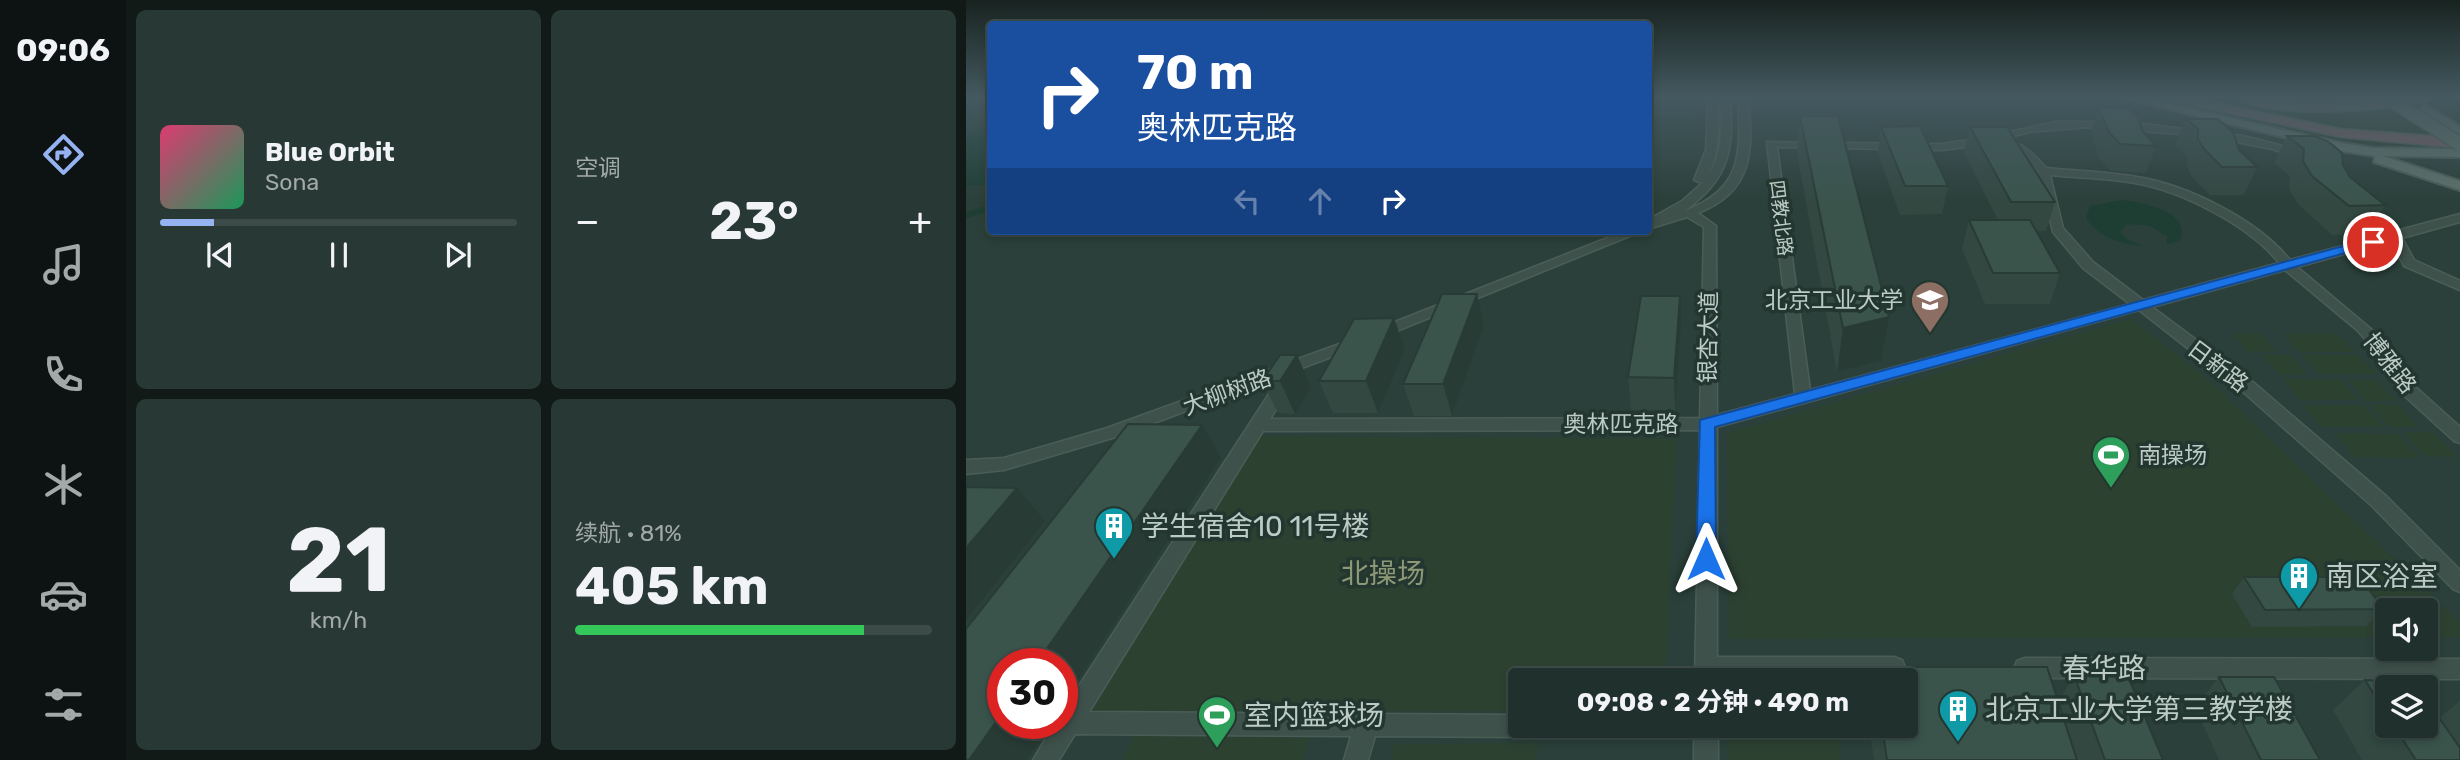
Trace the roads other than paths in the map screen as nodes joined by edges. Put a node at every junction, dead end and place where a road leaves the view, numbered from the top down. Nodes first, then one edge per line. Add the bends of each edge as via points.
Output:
1 (1712, 131) edge
2 (1726, 131) edge
3 (1747, 131) edge
4 (2022, 131) edge
5 (2191, 131) edge
6 (2274, 131) edge
7 (2334, 131) edge
8 (2440, 131) edge
9 (2001, 139) junction
10 (2460, 144) edge
11 (2341, 147) junction
12 (2460, 153) edge
13 (2318, 164) edge
14 (2043, 171) junction
15 (2460, 186) edge
16 (2360, 197) edge
17 (1691, 214) junction
18 (2460, 218) edge
19 (1662, 219) junction
20 (1652, 223) edge
21 (1626, 235) edge
22 (2395, 236) junction
23 (2287, 265) junction
24 (2460, 286) edge
25 (2139, 306) junction
26 (1295, 368) junction
27 (1804, 397) junction
28 (1706, 424) junction
29 (1258, 425) junction
30 (2460, 437) edge
31 (966, 467) edge
32 (2460, 583) edge
33 (1910, 667) edge
34 (1706, 668) edge
35 (1881, 668) edge
36 (2000, 668) edge
37 (2460, 669) edge
38 (1078, 707) edge
39 (1078, 723) edge
40 (1508, 726) edge
41 (1366, 727) junction
42 (1706, 738) edge
43 (1058, 739) edge
44 (1045, 760) edge
45 (1356, 760) edge
46 (1706, 760) edge

1 - 19 street via 1707,169
2 - 19 street via 1722,162 1712,179
3 - 17 street via 1740,174 1714,205
4 - 9 street
5 - 13 street via 2296,154
6 - 11 main road
7 - 10 highway
8 - 10 main road, bridge
9 - 14 street via 2029,155
9 - 27 street, 四教北路 via 1940,147 1771,144
11 - 12 main road
11 - 15 main road
14 - 23 street, 博雅路 via 2138,180 2190,196 2273,247
14 - 25 street, 日新路 via 2057,229 2088,265
16 - 22 street via 2384,229
17 - 19 street
17 - 28 street, 银杏大道 via 1710,226
18 - 22 street, 奥林匹克路
19 - 20 street
21 - 26 street, 大柳树路
22 - 23 street, 奥林匹克路
22 - 24 street via 2409,262
23 - 25 street, 奥林匹克路
23 - 30 street, 博雅路 via 2362,327 2404,386
25 - 27 street, 奥林匹克路
25 - 32 street, 日新路 via 2248,387 2379,501
26 - 29 street
26 - 31 street, 大柳树路 via 1113,432 1004,464
27 - 28 street, 奥林匹克路
28 - 29 street, 奥林匹克路
28 - 34 street, 银杏大道
29 - 38 street
33 - 35 street
36 - 37 street, 春华路
39 - 41 street
40 - 41 street
41 - 45 street
42 - 46 street
43 - 44 street

